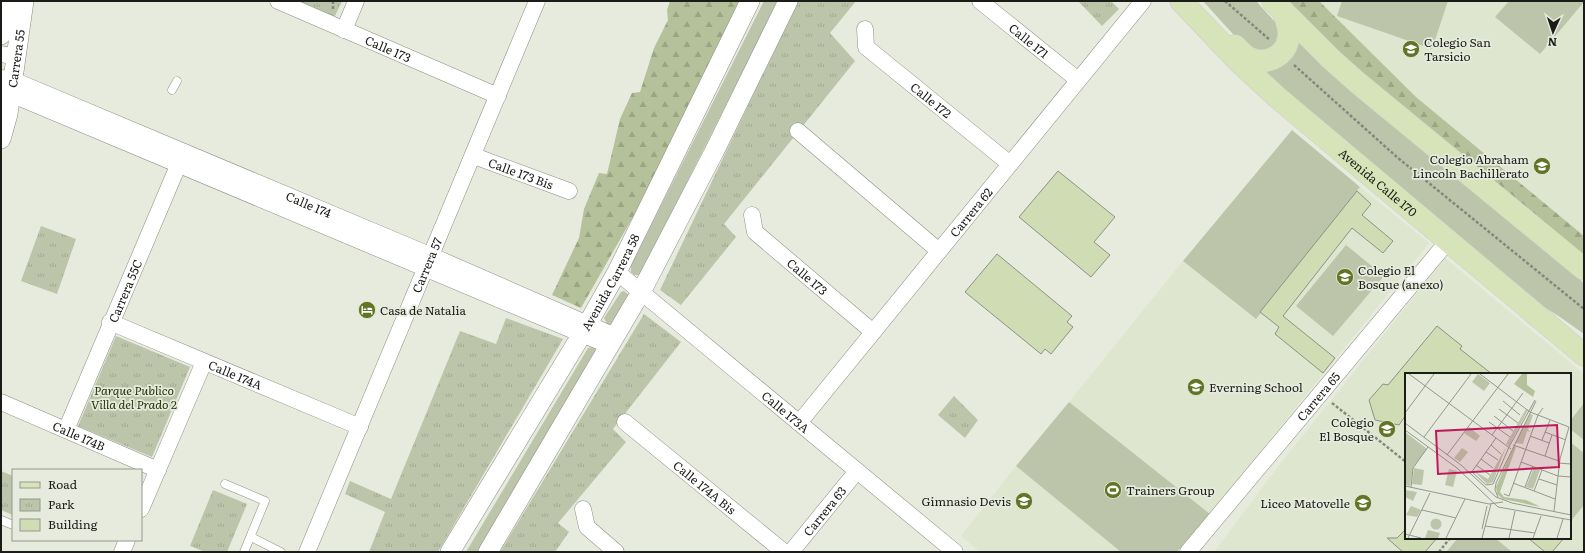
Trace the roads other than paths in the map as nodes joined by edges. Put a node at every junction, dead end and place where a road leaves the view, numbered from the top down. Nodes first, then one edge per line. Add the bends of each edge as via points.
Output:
1 (6, 1) edge
2 (24, 1) edge
3 (278, 1) edge
4 (356, 1) edge
5 (537, 1) edge
6 (750, 1) edge
7 (788, 1) edge
8 (980, 1) edge
9 (1143, 1) edge
10 (1181, 1) edge
11 (1278, 7) edge
12 (864, 29) dead end
13 (344, 30) junction
14 (1, 35) edge
15 (9, 56) edge
16 (1078, 80) junction
17 (177, 81) dead end
18 (7, 85) edge
19 (172, 90) dead end
20 (498, 96) junction
21 (798, 131) dead end
22 (1, 139) edge
23 (474, 156) junction
24 (181, 158) junction
25 (1010, 164) junction
26 (569, 191) dead end
27 (752, 215) dead end
28 (1448, 241) junction
29 (939, 251) junction
30 (430, 262) junction
31 (1584, 269) edge
32 (617, 272) junction
33 (641, 292) junction
34 (1518, 299) junction
35 (110, 322) junction
36 (585, 328) junction
37 (873, 332) junction
38 (612, 341) junction
39 (1584, 344) edge
40 (1584, 355) edge
41 (204, 362) junction
42 (1, 402) edge
43 (625, 422) dead end
44 (799, 423) junction
45 (360, 427) junction
46 (66, 430) junction
47 (158, 470) junction
48 (857, 471) junction
49 (225, 484) dead end
50 (142, 507) edge
51 (583, 509) dead end
52 (1, 520) edge
53 (12, 526) edge
54 (251, 537) junction
55 (127, 541) edge
56 (122, 552) edge
57 (244, 552) edge
58 (281, 552) edge
59 (307, 552) edge
60 (450, 552) edge
61 (488, 552) edge
62 (616, 552) edge
63 (784, 552) edge
64 (791, 552) edge
65 (956, 552) edge
66 (1188, 552) edge

1 - 14 street, Carrera 55
2 - 15 street, Carrera 55
3 - 13 street, Calle 173
4 - 13 street
5 - 20 street, Carrera 57
6 - 32 street, Avenida Carrera 58
7 - 33 street via 714,152
8 - 16 street, Calle 171
9 - 16 street, Carrera 62
10 - 11 main road via 1248,58 1256,61 1274,58 1282,53 1288,41 1289,28
10 - 28 main road, Avenida Calle 170 via 1238,61 1278,98
11 - 31 main road via 1331,60
12 - 25 street, Calle 172 via 866,47
13 - 20 street, Calle 173
15 - 18 street, Carrera 55
16 - 25 street, Carrera 62
17 - 19 lane
18 - 22 street, Carrera 55 via 8,114
18 - 24 street, Calle 174
20 - 23 street, Carrera 57
21 - 29 street
23 - 26 street, Calle 173 Bis
23 - 30 street, Carrera 57
24 - 30 street, Calle 174
24 - 35 street, Carrera 55C
25 - 29 street, Carrera 62
27 - 37 street, Calle 173 via 755,232
28 - 34 main road, Avenida Calle 170
28 - 66 street, Carrera 65
29 - 37 street, Carrera 62
30 - 36 street, Calle 174
30 - 45 street, Carrera 57
32 - 33 street, Calle 173A
32 - 36 street, Avenida Carrera 58
33 - 38 street
33 - 44 street, Calle 173A
34 - 39 main road
34 - 40 main road, Avenida Calle 170
35 - 41 street, Calle 174A
35 - 46 street, Carrera 55C
36 - 38 street, Calle 174
36 - 60 street, Avenida Carrera 58
37 - 44 street, Carrera 62
38 - 61 street
41 - 45 street, Calle 174A
41 - 47 street
42 - 46 street, Calle 174B
43 - 63 street, Calle 174A Bis
44 - 48 street, Calle 173A
45 - 59 street, Carrera 57
46 - 47 street, Calle 174B
47 - 50 street
48 - 64 street, Carrera 63
48 - 65 street, Calle 173A
49 - 54 lane via 265,501
51 - 62 street via 587,527
52 - 53 lane
54 - 57 lane
54 - 58 lane
55 - 56 street

